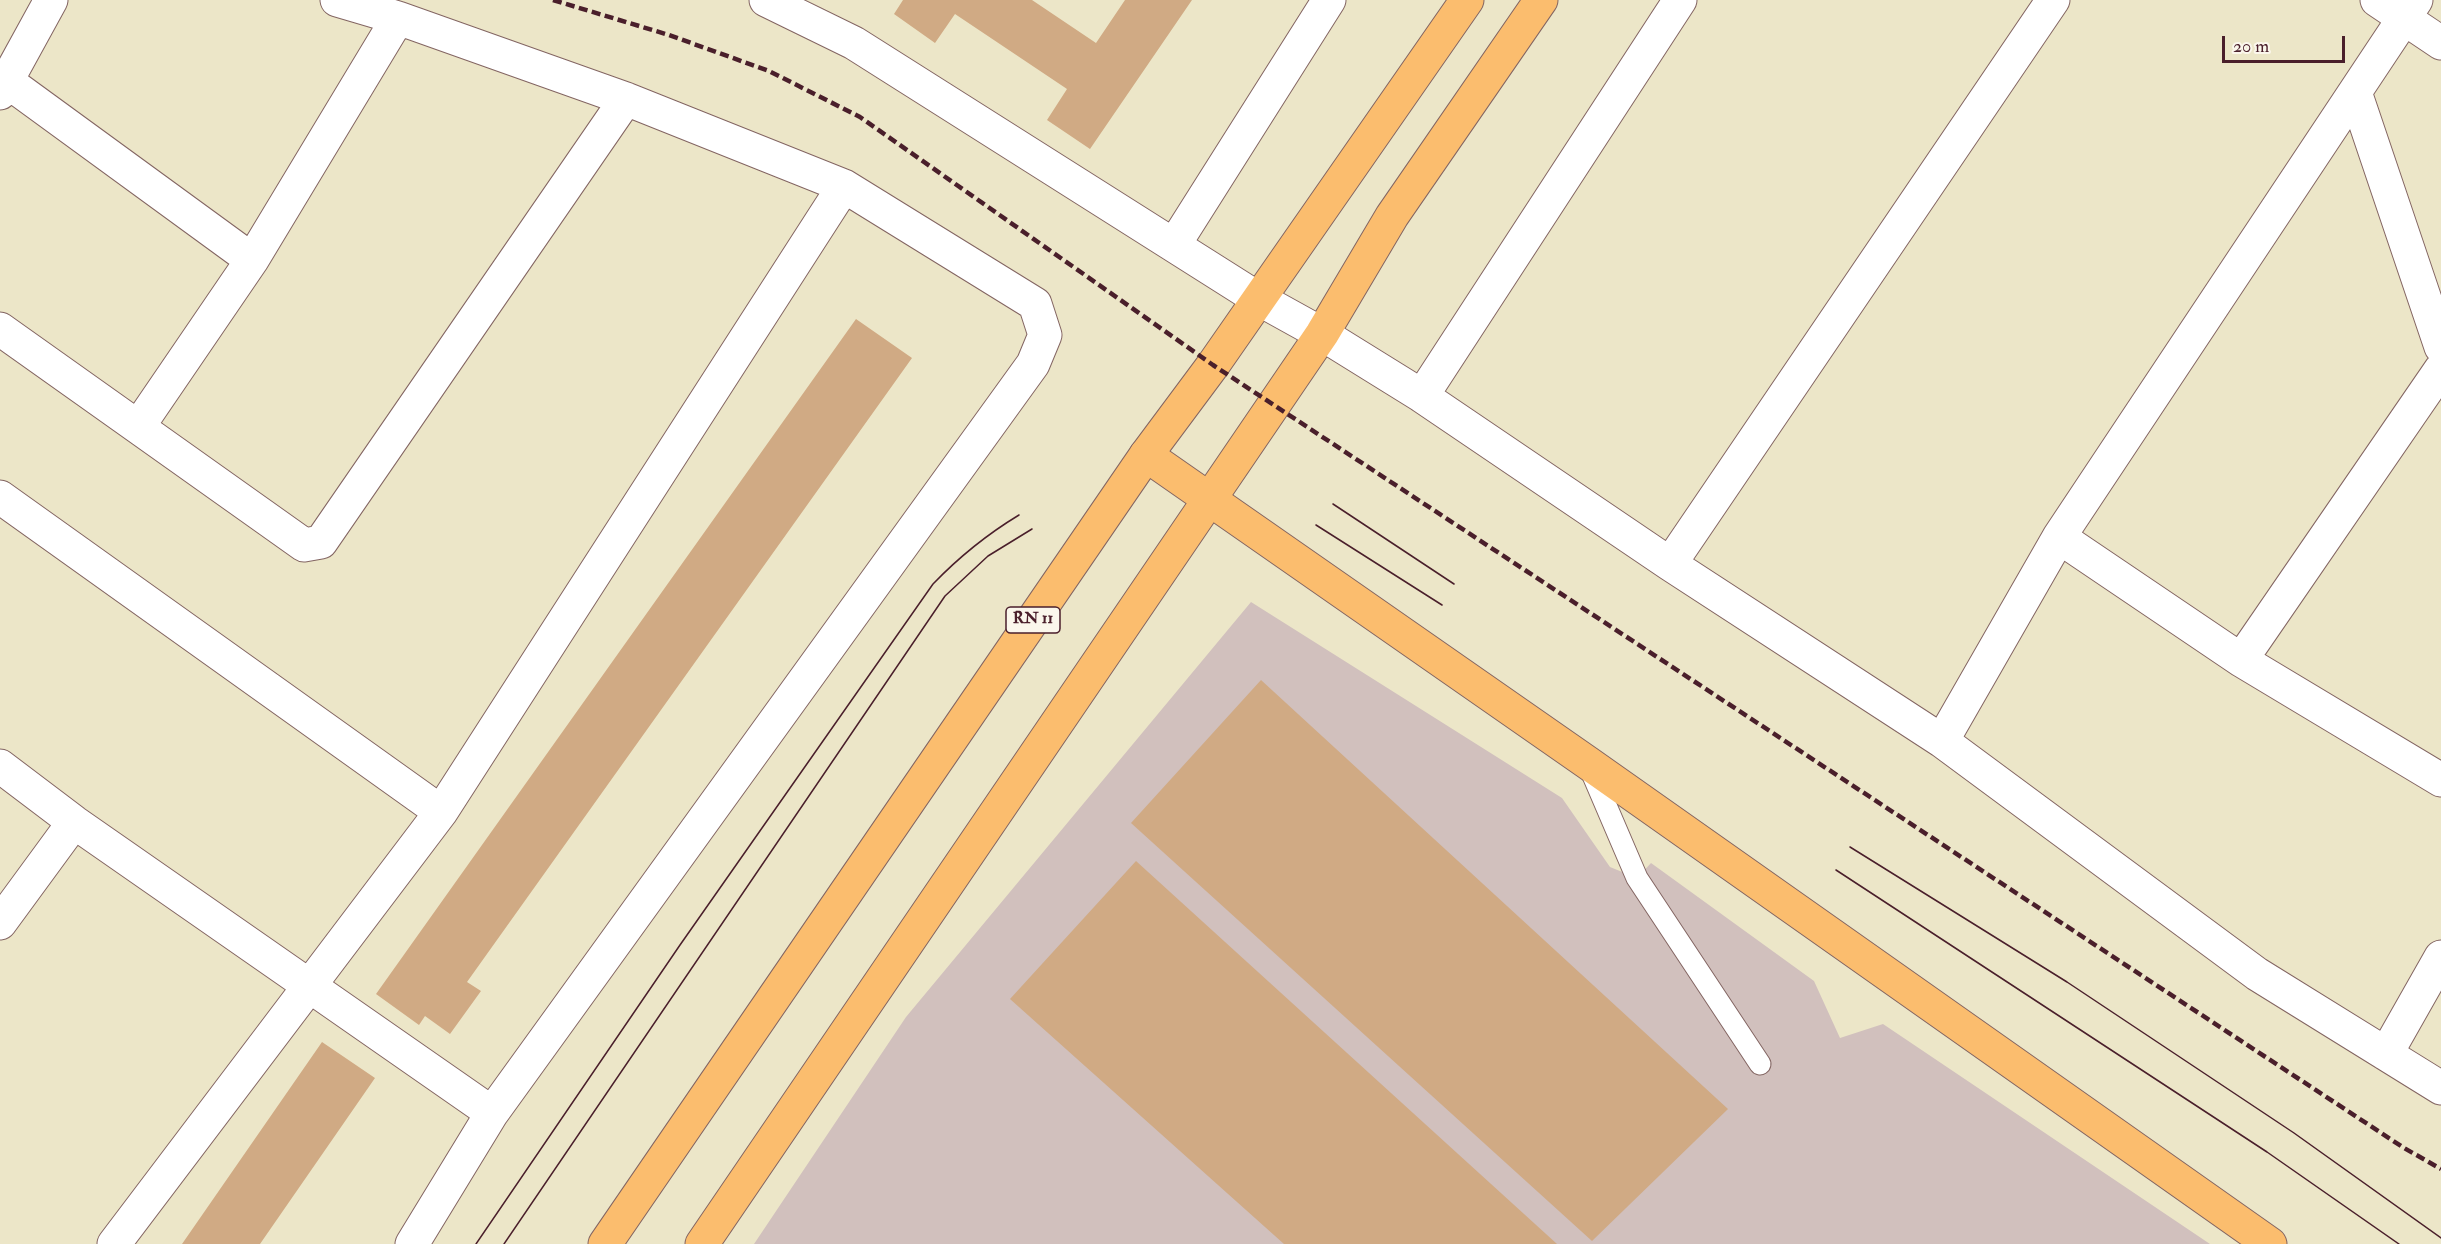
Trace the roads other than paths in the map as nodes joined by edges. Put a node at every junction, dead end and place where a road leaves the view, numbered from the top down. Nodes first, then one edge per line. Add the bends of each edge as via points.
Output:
1 (51, 0) edge
2 (337, 0) edge
3 (1329, 0) edge
4 (1467, 0) edge
5 (1541, 0) edge
6 (1680, 0) edge
7 (2053, 0) edge
8 (2377, 0) edge
9 (782, 4) edge
10 (2410, 10) edge
11 (398, 18) junction
12 (2441, 43) edge
13 (4, 87) edge
14 (2355, 92) junction
15 (626, 99) junction
16 (844, 186) junction
17 (1174, 245) junction
18 (252, 260) junction
19 (1257, 298) junction
20 (0, 329) edge
21 (1322, 334) junction
22 (2441, 347) edge
23 (2441, 369) edge
24 (1422, 396) junction
25 (138, 427) junction
26 (1146, 455) junction
27 (0, 497) edge
28 (1208, 501) junction
29 (2059, 537) junction
30 (1670, 564) junction
31 (2241, 660) junction
32 (1942, 741) junction
33 (1588, 763) junction
34 (0, 766) edge
35 (2441, 780) edge
36 (441, 812) junction
37 (74, 822) junction
38 (0, 923) edge
39 (2441, 957) edge
40 (309, 986) junction
41 (2386, 1054) junction
42 (1760, 1064) dead end
43 (2441, 1088) edge
44 (492, 1113) junction
45 (114, 1244) edge
46 (412, 1244) edge
47 (604, 1244) edge
48 (702, 1244) edge
49 (2270, 1244) edge

1 - 13 street
2 - 11 street
3 - 17 street
4 - 19 main road, RN 11
5 - 21 main road via 1392,216
6 - 24 street
7 - 30 street
8 - 10 street
9 - 17 street via 854,43
10 - 12 street
10 - 14 street
11 - 15 street
11 - 18 street
13 - 18 street
14 - 22 street
14 - 29 street
15 - 16 street
15 - 25 street via 321,542 304,545
16 - 36 street
16 - 44 street via 1035,304 1045,335 1033,364
17 - 19 street
18 - 25 street
19 - 21 street
19 - 26 main road, RN 11
20 - 25 street
21 - 24 street
21 - 28 main road
23 - 31 street
24 - 30 street
26 - 28 main road
26 - 47 main road, RN 11
27 - 36 street
28 - 33 main road
28 - 48 main road
29 - 31 street
29 - 32 street
30 - 32 street
31 - 35 street
32 - 41 street via 2257,974
33 - 42 lane via 1637,878
33 - 49 main road
34 - 37 street
36 - 40 street
37 - 38 street
37 - 40 street
39 - 41 street
40 - 44 street
40 - 45 street
41 - 43 street
44 - 46 street

